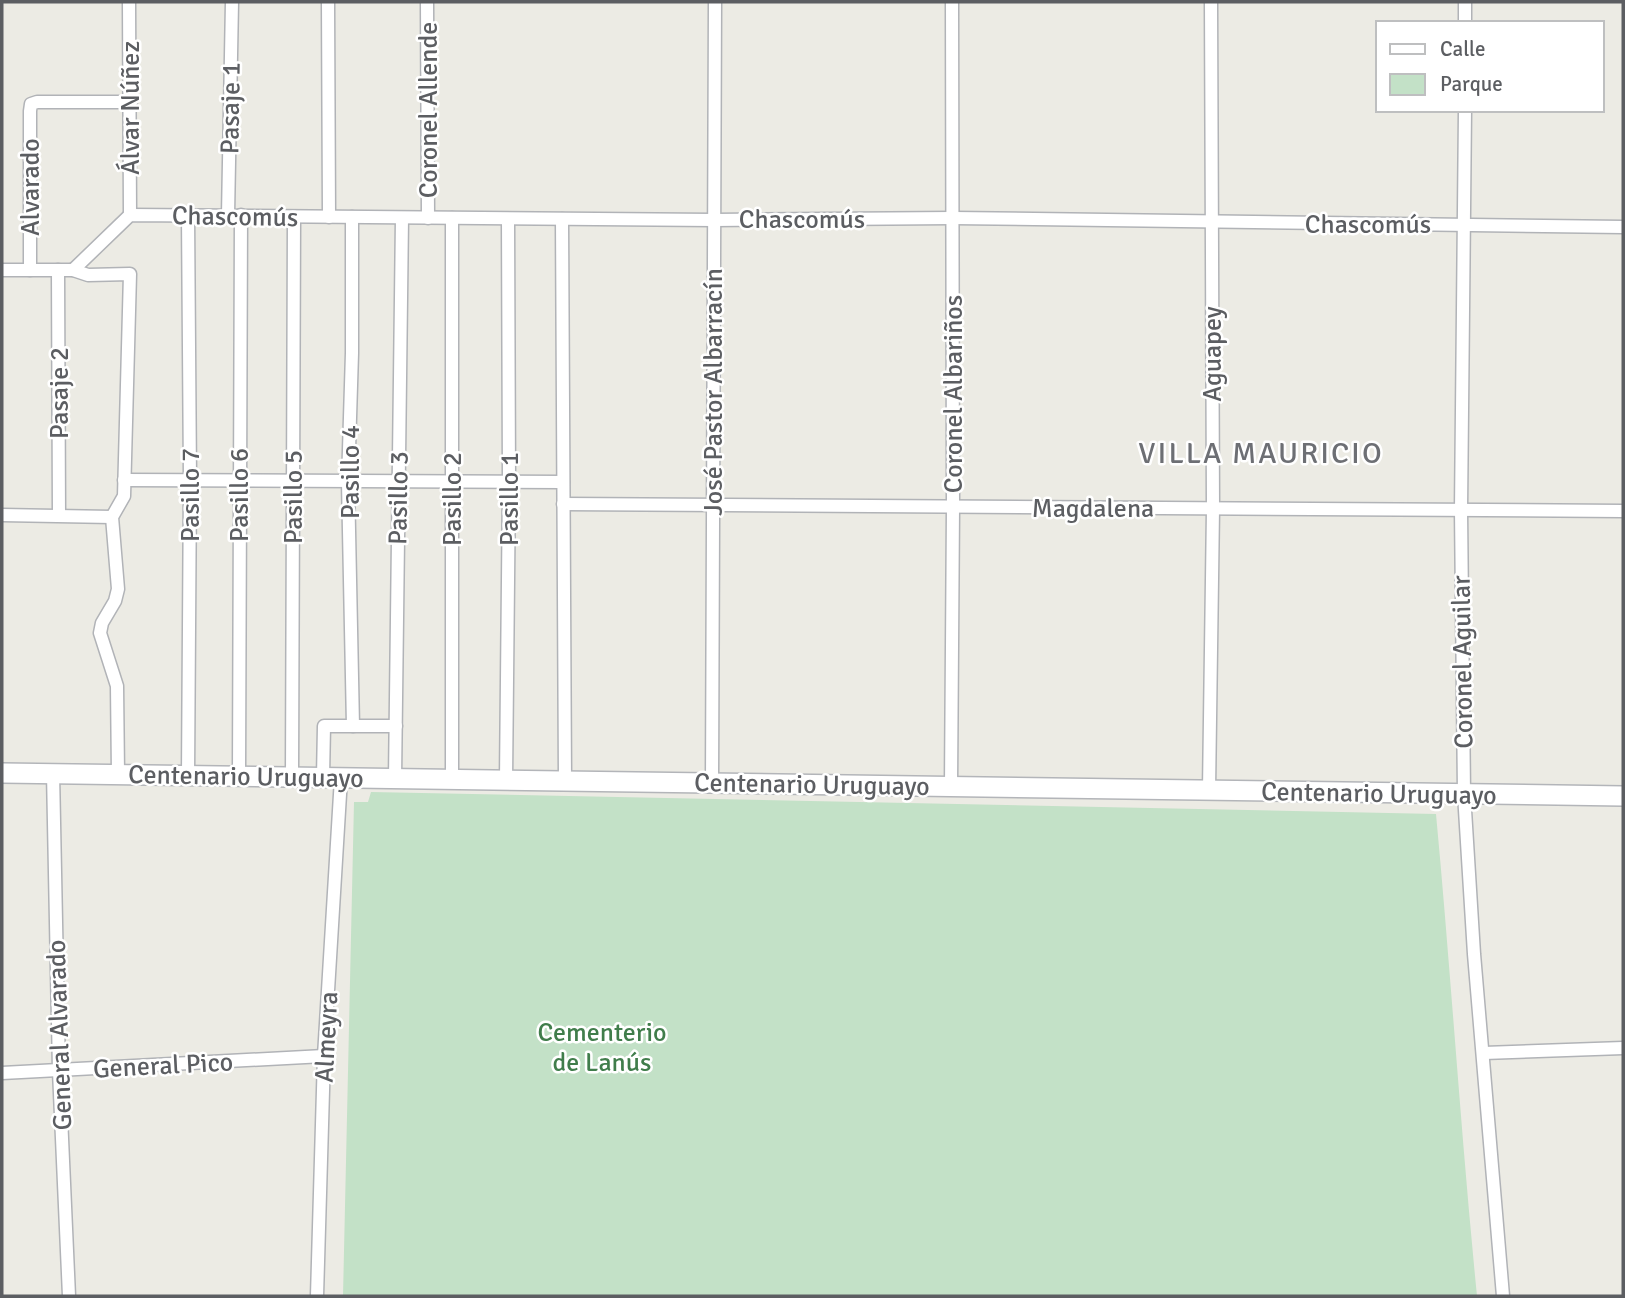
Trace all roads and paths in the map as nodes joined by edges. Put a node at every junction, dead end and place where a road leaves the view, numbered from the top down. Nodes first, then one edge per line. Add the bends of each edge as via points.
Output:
1 (129, 2) edge
2 (232, 2) edge
3 (328, 2) edge
4 (427, 2) edge
5 (715, 2) edge
6 (952, 2) edge
7 (1211, 2) edge
8 (1465, 2) edge
9 (1465, 21) edge
10 (131, 102) junction
11 (1465, 112) edge
12 (130, 215) junction
13 (188, 215) junction
14 (234, 215) junction
15 (294, 217) junction
16 (329, 217) junction
17 (352, 218) junction
18 (402, 218) junction
19 (428, 218) junction
20 (452, 218) junction
21 (953, 218) junction
22 (508, 219) junction
23 (562, 219) junction
24 (714, 220) junction
25 (1212, 223) junction
26 (1465, 225) junction
27 (1623, 227) edge
28 (2, 270) edge
29 (30, 270) junction
30 (58, 270) junction
31 (73, 270) junction
32 (124, 480) junction
33 (190, 480) junction
34 (239, 481) junction
35 (293, 481) junction
36 (398, 481) junction
37 (452, 481) junction
38 (509, 481) junction
39 (348, 482) junction
40 (564, 482) junction
41 (564, 504) junction
42 (713, 506) junction
43 (953, 508) junction
44 (1213, 509) junction
45 (1461, 510) junction
46 (1623, 511) edge
47 (2, 515) edge
48 (59, 515) junction
49 (112, 517) junction
50 (354, 726) junction
51 (396, 726) junction
52 (2, 773) edge
53 (52, 774) junction
54 (118, 774) junction
55 (188, 775) junction
56 (239, 775) junction
57 (292, 776) junction
58 (332, 777) junction
59 (395, 779) junction
60 (452, 779) junction
61 (506, 780) junction
62 (565, 781) junction
63 (712, 783) junction
64 (951, 786) junction
65 (1209, 790) junction
66 (1464, 794) junction
67 (1623, 796) edge
68 (1623, 1048) edge
69 (1484, 1053) junction
70 (324, 1056) junction
71 (59, 1071) junction
72 (2, 1073) edge
73 (69, 1296) edge
74 (317, 1296) edge
75 (1503, 1296) edge

1 - 10 street, Álvar Núñez
2 - 14 street, Pasaje 1
3 - 16 street
4 - 19 street, Coronel Allende
5 - 24 street, José Pastor Albarracín
6 - 21 street, Coronel Albariños
7 - 25 street, Aguapey
8 - 9 street
10 - 12 street, Álvar Núñez
10 - 29 street, Alvarado via 32,104
11 - 26 street, Coronel Aguilar
12 - 13 street, Chascomús
12 - 31 street
13 - 14 street, Chascomús
13 - 33 street, Pasillo 7
14 - 15 street, Chascomús
14 - 34 street, Pasillo 6
15 - 16 street, Chascomús
15 - 35 street, Pasillo 5
16 - 17 street, Chascomús
17 - 18 street, Chascomús
17 - 39 street, Pasillo 4
18 - 19 street, Chascomús
18 - 36 street, Pasillo 3
19 - 20 street, Chascomús
20 - 22 street, Chascomús
20 - 37 street, Pasillo 2
21 - 24 street, Chascomús
21 - 25 street, Chascomús
21 - 43 street, Coronel Albariños
22 - 23 street, Chascomús
22 - 38 street, Pasillo 1
23 - 24 street, Chascomús
23 - 40 street
24 - 42 street, José Pastor Albarracín
25 - 26 street, Chascomús
25 - 44 street, Aguapey
26 - 27 street, Chascomús
26 - 45 street, Coronel Aguilar
28 - 29 street
29 - 30 street
30 - 31 street
30 - 48 street, Pasaje 2
31 - 32 street via 88,275 130,274
32 - 33 street
32 - 49 street via 124,496
33 - 34 street
33 - 55 street, Pasillo 7
34 - 35 street
34 - 56 street, Pasillo 6
35 - 39 street
35 - 57 street, Pasillo 5
36 - 37 street
36 - 39 street
36 - 51 street, Pasillo 3
37 - 38 street
37 - 60 street, Pasillo 2
38 - 40 street
38 - 61 street, Pasillo 1
39 - 50 street, Pasillo 4
40 - 41 street
41 - 42 street, Magdalena
41 - 62 street
42 - 43 street, Magdalena
42 - 63 street, José Pastor Albarracín
43 - 44 street, Magdalena
43 - 64 street, Coronel Albariños
44 - 45 street, Magdalena
44 - 65 street, Aguapey
45 - 46 street, Magdalena
45 - 66 street, Coronel Aguilar
47 - 48 street
48 - 49 street
49 - 54 street via 118,589 100,633 117,686
50 - 51 street
50 - 58 street, Almeyra via 324,726
51 - 59 street, Pasillo 3
52 - 53 main road, Centenario Uruguayo
53 - 54 main road, Centenario Uruguayo
53 - 71 street, General Alvarado
54 - 55 main road, Centenario Uruguayo
55 - 56 main road, Centenario Uruguayo
56 - 57 main road, Centenario Uruguayo
57 - 58 main road, Centenario Uruguayo
58 - 59 main road, Centenario Uruguayo
58 - 70 street, Almeyra
59 - 60 main road, Centenario Uruguayo
60 - 61 main road, Centenario Uruguayo
61 - 62 main road, Centenario Uruguayo
62 - 63 main road, Centenario Uruguayo
63 - 64 main road, Centenario Uruguayo
64 - 65 main road, Centenario Uruguayo
65 - 66 main road, Centenario Uruguayo
66 - 67 main road, Centenario Uruguayo
66 - 69 street, Coronel Aguilar
68 - 69 street
69 - 75 street, Coronel Aguilar
70 - 71 street, General Pico
70 - 74 street, Almeyra
71 - 72 street, General Pico
71 - 73 street, General Alvarado

